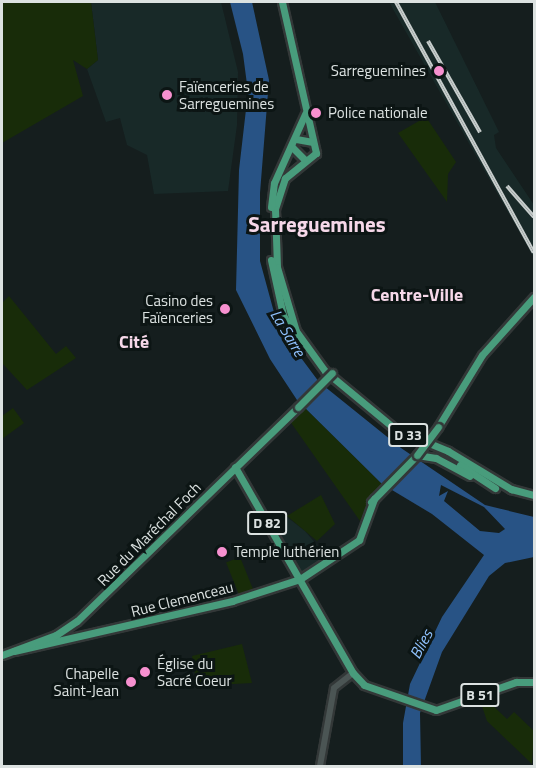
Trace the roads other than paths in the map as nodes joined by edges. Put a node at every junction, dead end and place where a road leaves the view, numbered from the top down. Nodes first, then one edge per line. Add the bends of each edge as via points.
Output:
1 (282, 2) edge
2 (305, 112) junction
3 (313, 142) junction
4 (295, 144) junction
5 (305, 160) junction
6 (534, 297) edge
7 (334, 372) dead end
8 (417, 455) junction
9 (235, 467) junction
10 (496, 484) junction
11 (534, 495) edge
12 (534, 500) edge
13 (300, 579) junction
14 (54, 640) junction
15 (2, 655) edge
16 (353, 673) junction
17 (534, 682) edge
18 (320, 766) edge

1 - 2 main road
2 - 3 main road
2 - 4 main road, D 33
3 - 4 main road
3 - 5 main road, D 33 via 316,153
4 - 5 main road
4 - 10 main road, D 33 via 274,183 271,259 279,301 303,352 330,382 394,432 448,456
5 - 10 main road, D 33 via 282,182 274,209 275,254 292,318 306,350 347,392 395,429 448,452
6 - 8 main road, bridge via 482,355
7 - 9 main road, Rue du Maréchal Foch, bridge
8 - 10 main road, D 33 via 443,461
8 - 13 main road, Rue Clemenceau via 376,496 360,539
9 - 13 main road, D 82
9 - 14 main road, Rue du Maréchal Foch via 92,609
10 - 11 main road, D 33
10 - 12 main road, D 33
13 - 14 main road, Rue Clemenceau via 232,601
13 - 16 main road, D 82
14 - 15 main road, Rue Clemenceau
16 - 17 main road, B 51 via 364,685 425,708 442,709 510,684
16 - 18 main road via 334,688

